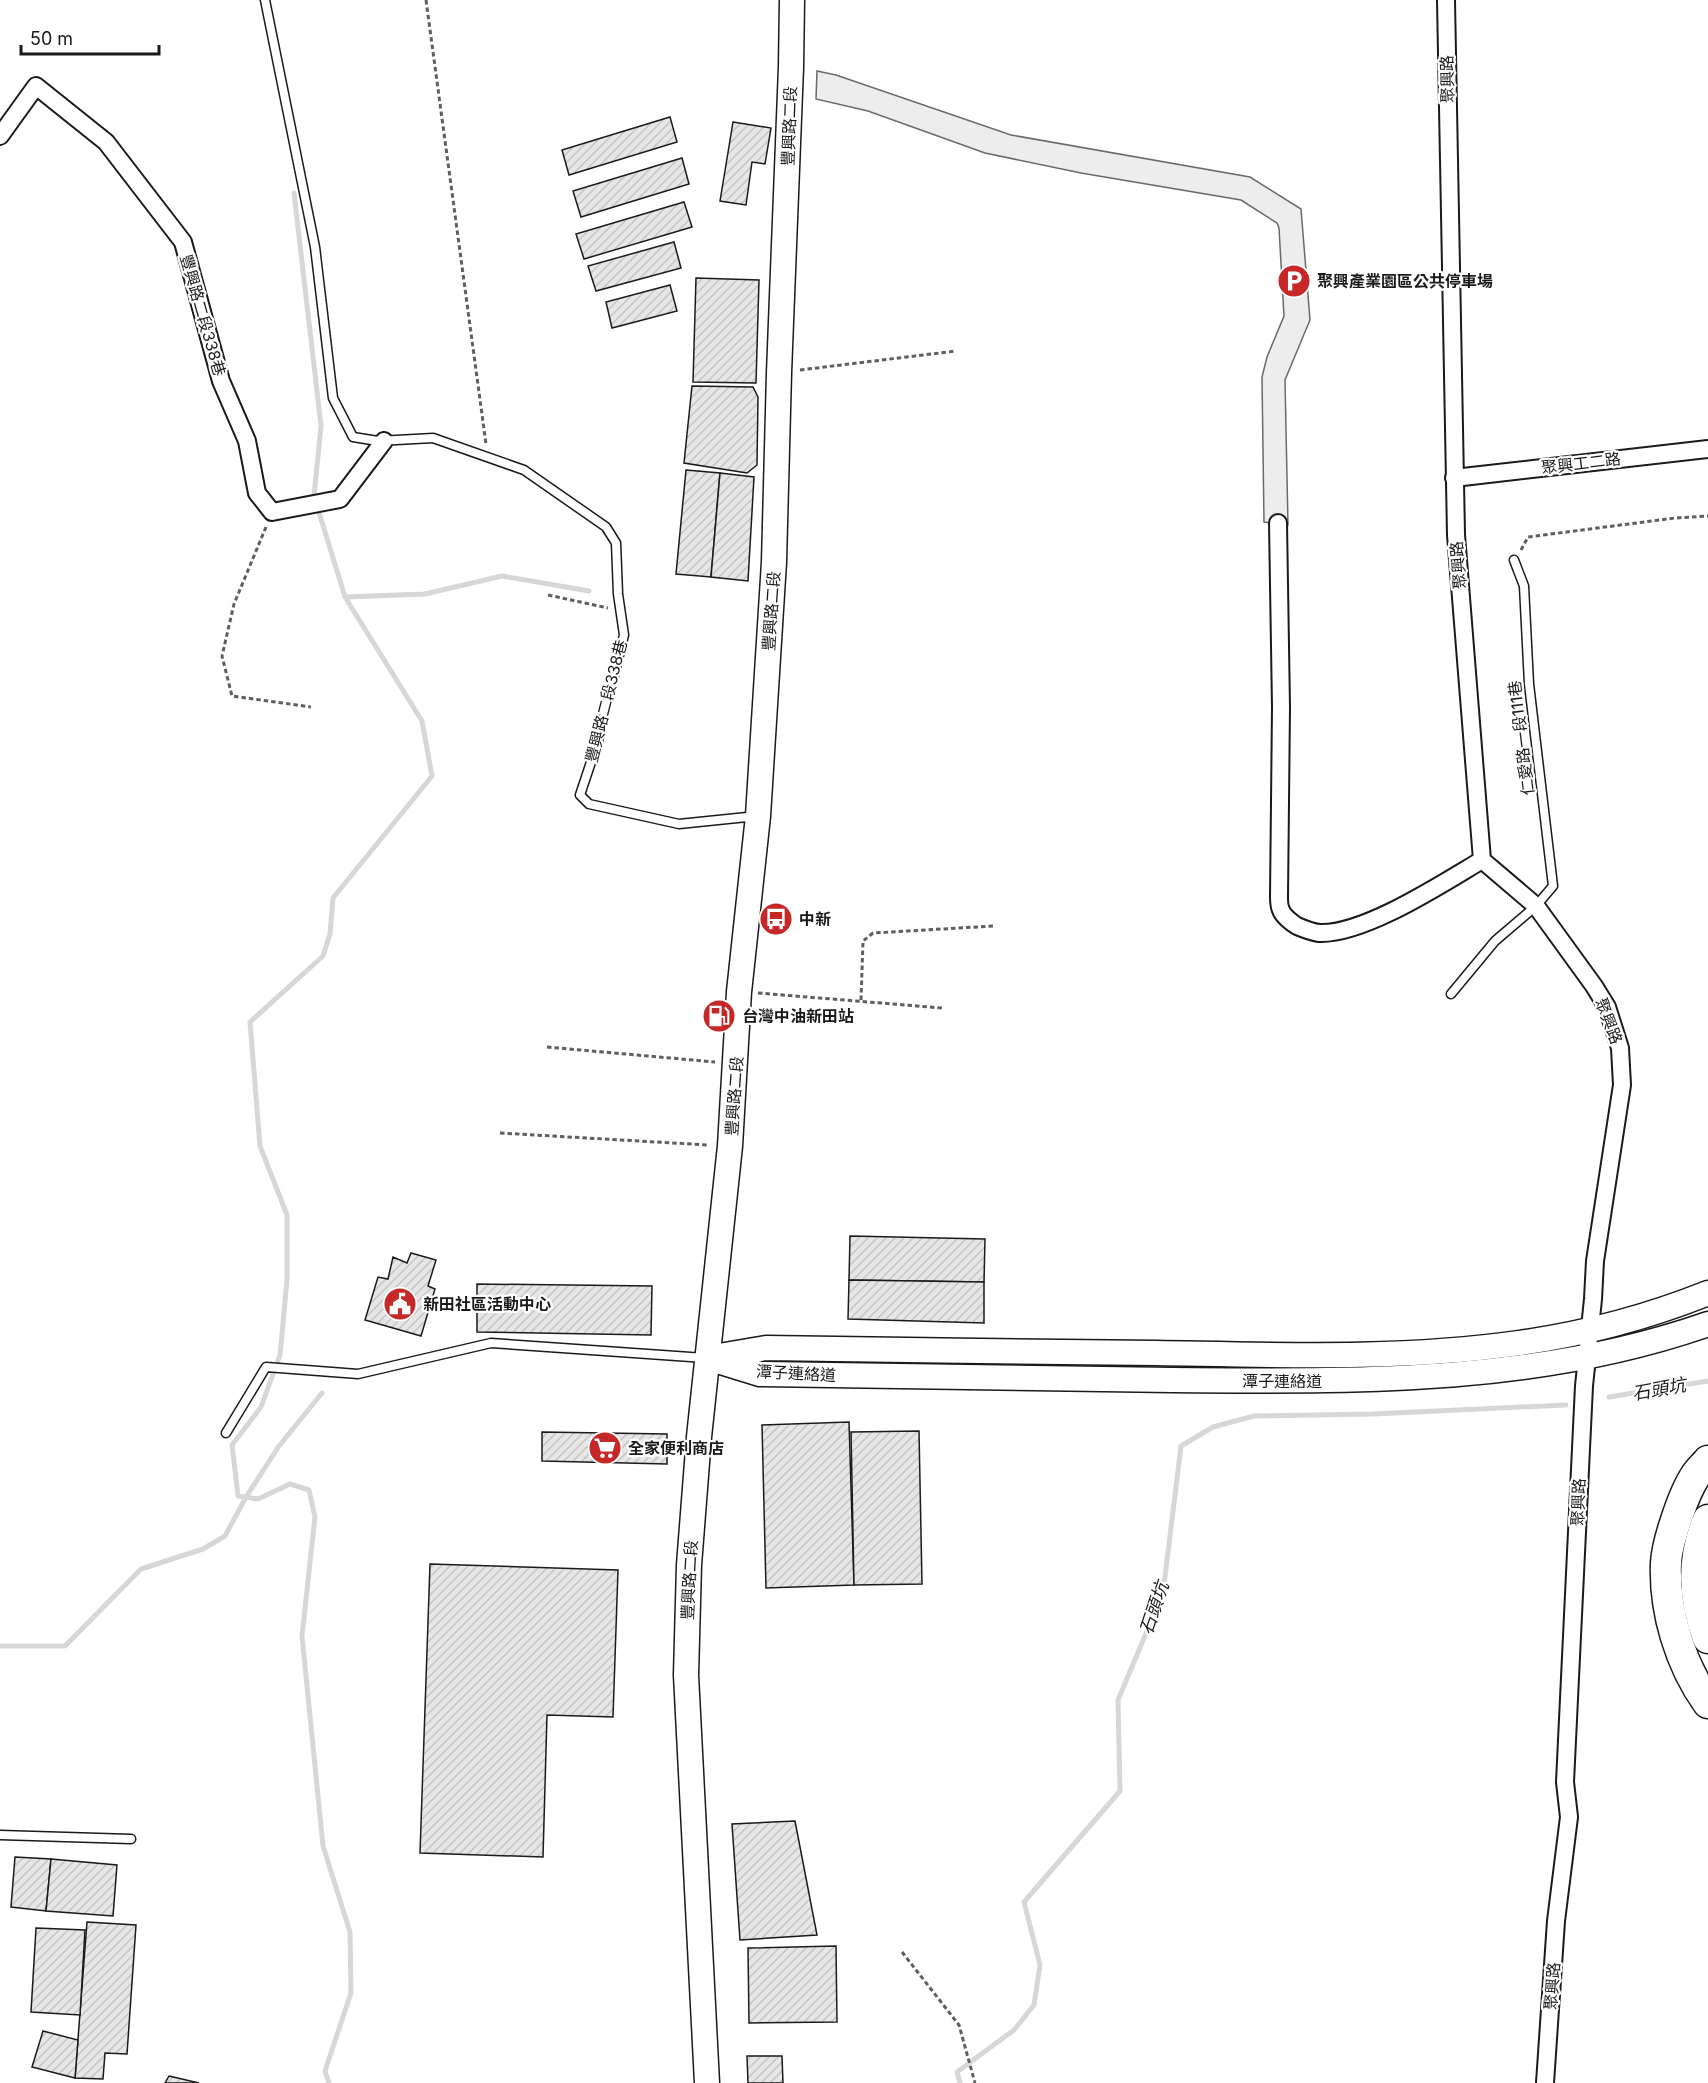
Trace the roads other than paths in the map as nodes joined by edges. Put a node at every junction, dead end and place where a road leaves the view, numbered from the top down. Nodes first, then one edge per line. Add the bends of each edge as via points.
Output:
1 (266, 0) edge
2 (792, 0) edge
3 (1446, 0) edge
4 (0, 135) edge
5 (384, 441) junction
6 (1708, 449) edge
7 (1454, 478) junction
8 (1278, 523) dead end
9 (1514, 560) road end
10 (758, 816) junction
11 (1482, 860) junction
12 (1536, 906) junction
13 (1451, 994) dead end
14 (1708, 1293) edge
15 (1708, 1324) edge
16 (1590, 1329) junction
17 (1587, 1357) junction
18 (708, 1358) junction
19 (226, 1433) dead end
20 (1708, 1461) edge
21 (1708, 1520) edge
22 (1708, 1638) edge
23 (1708, 1703) edge
24 (0, 1835) edge
25 (131, 1839) dead end
26 (707, 2083) edge
27 (1545, 2083) edge

1 - 5 lane, 豐興路二段338巷 via 315,247 333,398 353,437
2 - 10 street, 豐興路二段 via 774,562
3 - 7 street, 聚興路
4 - 5 street, 豐興路二段338巷 via 36,86 106,142 183,242 221,381 247,441 256,493 272,512 340,499
5 - 10 lane, 豐興路二段338巷 via 433,438 524,470 606,527 616,543 624,635 598,741 580,795 589,804 679,824
6 - 7 street, 聚興工二路
7 - 11 street, 聚興路
8 - 11 street via 1281,911 1304,929 1334,932 1412,901
9 - 12 lane, 仁愛路一段111巷 via 1524,586 1529,684 1553,886
10 - 18 street, 豐興路二段
11 - 12 street, 聚興路
12 - 13 lane, 仁愛路一段111巷 via 1495,941
12 - 16 street, 聚興路 via 1607,1007 1620,1048 1622,1085 1595,1261
14 - 16 street, 潭子連絡道 via 1670,1308
15 - 17 street, 潭子連絡道
16 - 17 street, 聚興路
16 - 18 street, 潭子連絡道 via 1516,1344 1376,1354 766,1348
17 - 18 street, 潭子連絡道 via 1437,1377 1348,1381 760,1374
17 - 27 street, 聚興路 via 1564,1782 1569,1817 1556,1921
18 - 19 lane via 491,1343 358,1374 266,1367
18 - 26 street, 豐興路二段 via 689,1565 686,1675
20 - 23 highway via 1686,1493 1666,1561 1676,1638 1690,1675
21 - 22 highway via 1700,1540 1695,1574 1700,1617
24 - 25 lane

